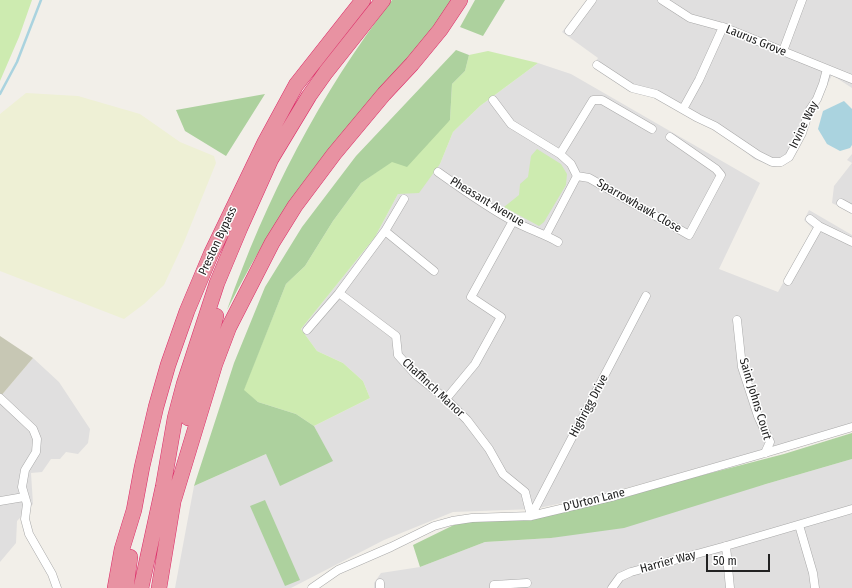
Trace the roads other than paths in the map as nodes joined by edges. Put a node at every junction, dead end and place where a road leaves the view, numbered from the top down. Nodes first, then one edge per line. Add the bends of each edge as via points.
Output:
1 (352, 0) edge
2 (363, 0) edge
3 (384, 0) edge
4 (460, 0) edge
5 (592, 0) edge
6 (662, 0) edge
7 (802, 0) edge
8 (723, 27) junction
9 (569, 31) dead end
10 (783, 51) junction
11 (598, 65) dead end
12 (827, 69) junction
13 (852, 79) edge
14 (296, 85) junction
15 (309, 96) junction
16 (493, 100) dead end
17 (683, 109) junction
18 (652, 129) dead end
19 (670, 137) dead end
20 (560, 154) junction
21 (438, 172) dead end
22 (577, 176) junction
23 (404, 199) dead end
24 (841, 203) dead end
25 (852, 208) edge
26 (810, 219) dead end
27 (513, 221) junction
28 (819, 226) junction
29 (385, 231) junction
30 (546, 235) junction
31 (558, 242) dead end
32 (852, 242) edge
33 (434, 271) dead end
34 (788, 281) dead end
35 (339, 293) junction
36 (646, 296) dead end
37 (736, 320) dead end
38 (307, 330) dead end
39 (0, 398) edge
40 (446, 399) junction
41 (852, 427) edge
42 (765, 454) junction
43 (24, 497) junction
44 (174, 499) junction
45 (0, 502) edge
46 (134, 510) junction
47 (852, 510) edge
48 (531, 516) junction
49 (799, 525) junction
50 (726, 546) junction
51 (338, 570) junction
52 (527, 583) dead end
53 (57, 588) edge
54 (115, 588) edge
55 (126, 588) edge
56 (141, 588) edge
57 (159, 588) edge
58 (312, 588) edge
59 (323, 588) edge
60 (494, 588) edge
61 (612, 588) edge
62 (730, 588) edge
63 (815, 588) edge

1 - 14 highway
2 - 14 highway, Preston Bypass
3 - 15 highway
4 - 44 highway via 440,30 334,154 295,206 272,243 232,320 215,364
5 - 9 street
6 - 8 street, Laurus Grove via 690,18
7 - 10 street
8 - 10 street, Laurus Grove
8 - 17 street
10 - 12 street, Laurus Grove
11 - 17 street via 632,88 656,94
12 - 13 street, Laurus Grove
12 - 17 street, Irvine Way via 802,133 789,157 781,162 772,162 758,156 716,126
14 - 46 highway, Preston Bypass via 214,247 187,311 156,407
15 - 44 highway via 254,214 217,312 184,432
15 - 56 highway via 272,159 215,290 175,418
16 - 20 street via 511,124
18 - 20 street via 602,100 593,100
19 - 22 street, Sparrowhawk Close via 721,175 689,235 589,178
20 - 22 street via 571,164
21 - 27 street, Pheasant Avenue
22 - 30 street
23 - 29 street
24 - 25 street
26 - 28 street
27 - 30 street, Pheasant Avenue
27 - 40 street via 471,297 501,317 476,364
28 - 32 street
28 - 34 street
29 - 33 street
29 - 35 street
30 - 31 street, Pheasant Avenue
35 - 38 street
35 - 40 street, Chaffinch Manor via 396,336 398,355 416,375
36 - 48 street, Highrigg Drive
37 - 42 street, Saint Johns Court via 742,367 758,416 770,442
39 - 43 street via 33,429 38,439 36,452 25,470 22,488
40 - 48 street, Chaffinch Manor via 467,420 489,449 503,474 524,492
41 - 42 street, D'Urton Lane
42 - 48 street, D'Urton Lane via 615,496
43 - 45 street
43 - 53 street via 27,504 27,528
44 - 57 highway
46 - 54 highway via 122,549
46 - 55 highway
47 - 49 street, Harrier Way
48 - 51 street, D'Urton Lane via 472,518 434,526
49 - 50 street, Harrier Way
49 - 63 street
50 - 61 street, Harrier Way via 631,572 620,577
50 - 62 street
51 - 58 street, D'Urton Lane
51 - 59 street, D'Urton Lane
52 - 60 street via 494,585

